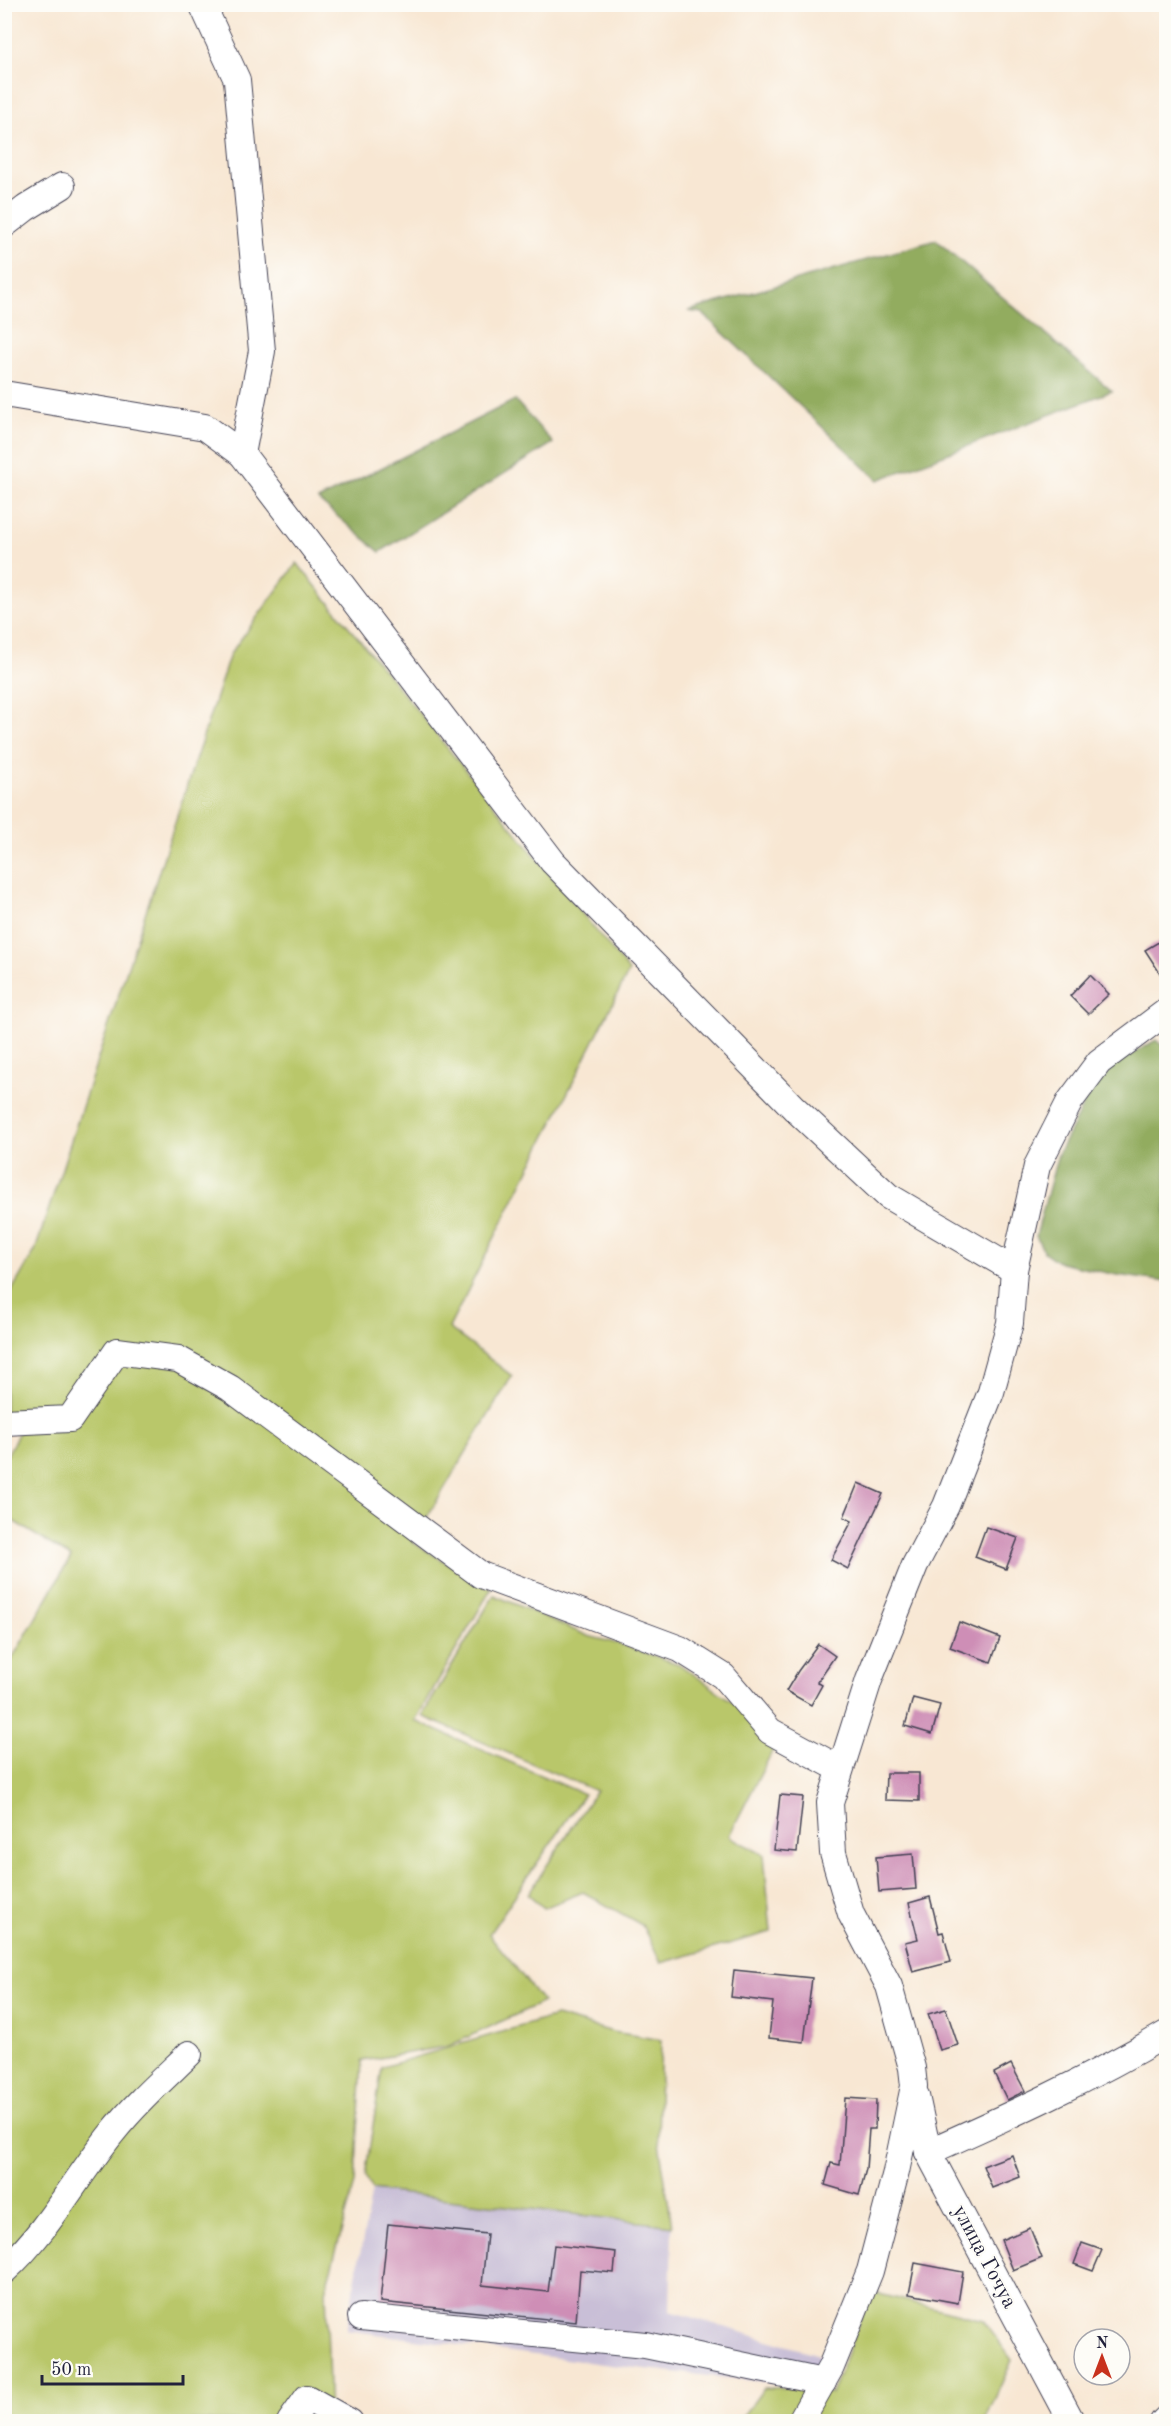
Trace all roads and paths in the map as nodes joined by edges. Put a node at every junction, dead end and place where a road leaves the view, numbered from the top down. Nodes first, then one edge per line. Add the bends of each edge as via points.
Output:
1 (202, 4) edge
2 (62, 186) dead end
3 (4, 225) edge
4 (4, 394) edge
5 (242, 454) junction
6 (1167, 1012) edge
7 (1014, 1270) junction
8 (4, 1422) edge
9 (840, 1769) junction
10 (1167, 2034) edge
11 (189, 2054) dead end
12 (914, 2086) junction
13 (928, 2152) junction
14 (4, 2271) edge
15 (361, 2317) dead end
16 (823, 2382) junction
17 (290, 2421) edge
18 (350, 2421) edge
19 (800, 2421) edge
20 (1072, 2421) edge

1 - 5 street via 237,80 259,315 262,351
2 - 3 street
4 - 5 street via 205,427
5 - 7 street via 553,862 794,1108 888,1196
6 - 7 street, улица Гочуа via 1099,1062 1070,1101 1037,1166
7 - 9 street, улица Гочуа via 1010,1323 992,1392 946,1506 902,1596
8 - 9 street via 70,1419 117,1351 178,1359 230,1388 481,1575 680,1649 723,1676 770,1731
9 - 12 street, улица Гочуа via 830,1803 833,1853 852,1914 889,1986
10 - 13 street via 1117,2064
11 - 14 street via 110,2135 72,2192
12 - 13 street, улица Гочуа
12 - 16 street via 870,2271
13 - 20 street, улица Гочуа
15 - 16 street via 645,2345
16 - 19 street
17 - 18 street via 307,2398

